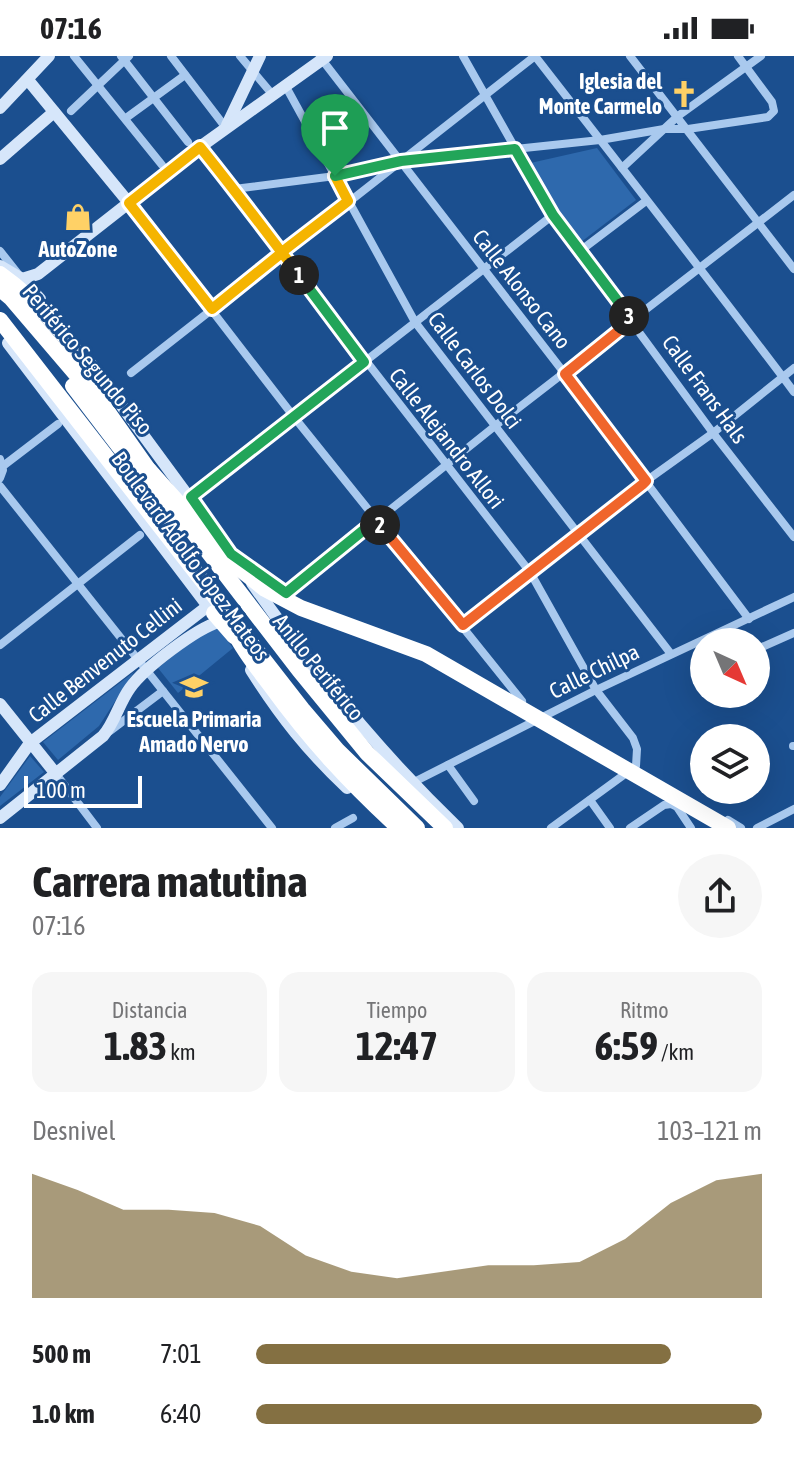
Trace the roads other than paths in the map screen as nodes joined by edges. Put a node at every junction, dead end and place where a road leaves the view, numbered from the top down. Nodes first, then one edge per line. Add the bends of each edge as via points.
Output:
1 (37, 56) edge
2 (49, 56) edge
3 (74, 56) edge
4 (171, 56) edge
5 (240, 56) edge
6 (260, 56) edge
7 (463, 56) edge
8 (535, 56) edge
9 (630, 56) edge
10 (738, 56) edge
11 (761, 56) edge
12 (125, 57) edge
13 (323, 57) edge
14 (746, 67) junction
15 (253, 71) junction
16 (185, 75) junction
17 (28, 80) junction
18 (98, 85) junction
19 (285, 85) junction
20 (272, 94) junction
21 (485, 94) junction
22 (154, 97) junction
23 (3, 104) edge
24 (71, 111) dead end
25 (54, 112) junction
26 (678, 116) junction
27 (126, 118) junction
28 (226, 128) junction
29 (664, 129) junction
30 (688, 129) junction
31 (600, 140) junction
32 (194, 145) junction
33 (515, 149) junction
34 (0, 159) edge
35 (401, 161) junction
36 (162, 165) dead end
37 (622, 168) junction
38 (335, 176) junction
39 (234, 189) junction
40 (794, 195) edge
41 (348, 201) junction
42 (646, 201) junction
43 (129, 203) junction
44 (553, 215) junction
45 (759, 222) junction
46 (0, 251) edge
47 (580, 251) junction
48 (282, 253) junction
49 (0, 266) edge
50 (701, 267) junction
51 (483, 269) junction
52 (794, 269) edge
53 (0, 274) edge
54 (22, 279) junction
55 (0, 289) edge
56 (0, 296) edge
57 (212, 309) junction
58 (0, 312) edge
59 (0, 320) edge
60 (632, 320) junction
61 (415, 322) junction
62 (0, 332) edge
63 (0, 347) edge
64 (364, 362) junction
65 (794, 368) edge
66 (131, 373) dead end
67 (565, 374) junction
68 (783, 377) junction
69 (44, 391) junction
70 (794, 392) edge
71 (105, 408) junction
72 (294, 417) junction
73 (58, 424) dead end
74 (495, 426) junction
75 (713, 433) junction
76 (2, 462) edge
77 (445, 466) junction
78 (149, 470) junction
79 (0, 478) edge
80 (646, 481) junction
81 (0, 486) edge
82 (191, 497) junction
83 (376, 520) junction
84 (579, 534) junction
85 (140, 535) dead end
86 (794, 537) edge
87 (209, 552) junction
88 (231, 554) junction
89 (530, 572) junction
90 (79, 583) junction
91 (794, 597) edge
92 (215, 610) junction
93 (749, 619) junction
94 (463, 625) junction
95 (794, 633) edge
96 (770, 644) edge
97 (0, 645) edge
98 (671, 654) junction
99 (142, 665) junction
100 (596, 690) junction
101 (163, 691) junction
102 (0, 704) edge
103 (546, 715) junction
104 (103, 736) junction
105 (30, 743) junction
106 (448, 765) junction
107 (636, 766) junction
108 (56, 774) junction
109 (412, 783) junction
110 (0, 785) edge
111 (590, 800) junction
112 (474, 801) dead end
113 (794, 809) edge
114 (0, 818) edge
115 (353, 818) dead end
116 (97, 828) edge
117 (272, 828) edge
118 (335, 828) edge
119 (391, 828) edge
120 (399, 828) edge
121 (417, 828) edge
122 (424, 828) edge
123 (442, 828) edge
124 (456, 828) edge
125 (551, 828) edge
126 (610, 828) edge
127 (630, 828) edge
128 (691, 828) edge
129 (728, 828) edge
130 (741, 828) edge
131 (757, 828) edge

1 - 17 main road
2 - 17 main road
3 - 18 street
4 - 16 street
5 - 15 street
6 - 15 main road
7 - 21 street, Calle Frans Hals
8 - 21 street
8 - 31 street
9 - 26 street
10 - 14 street
11 - 14 street
12 - 18 street
12 - 22 street, Calle Alejandro Allori
13 - 19 main road
13 - 35 street, Calle Alonso Cano
14 - 26 street
14 - 30 street via 774,106 772,114
15 - 20 street
15 - 28 main road
16 - 22 street
16 - 28 street
17 - 23 main road
17 - 25 main road
18 - 24 street
18 - 27 street
19 - 20 main road
19 - 38 street, Calle Carlos Dolci
20 - 28 main road
21 - 33 street, Calle Frans Hals
21 - 35 street
22 - 27 street
22 - 32 street, Calle Alejandro Allori
25 - 34 main road
25 - 43 main road
26 - 29 street
26 - 30 street
27 - 36 street
28 - 32 main road
29 - 30 street
29 - 31 street
29 - 37 street
30 - 45 street
31 - 33 street
31 - 37 street
32 - 39 street, Calle Alejandro Allori
32 - 43 main road
33 - 35 street
33 - 44 street, Calle Frans Hals
35 - 38 street
35 - 41 street
35 - 51 street, Calle Alonso Cano
37 - 42 street
38 - 39 street
38 - 41 street, Calle Carlos Dolci
39 - 48 street, Calle Alejandro Allori
40 - 45 street
41 - 48 street
41 - 61 street, Calle Carlos Dolci
42 - 47 street
42 - 50 street
43 - 54 main road via 38,274
43 - 57 street
44 - 47 street, Calle Frans Hals
44 - 51 street
45 - 50 street
45 - 52 street
46 - 54 street
47 - 60 street, Calle Frans Hals
48 - 57 street
48 - 64 street, Calle Alejandro Allori
49 - 54 main road, Boulevard Adolfo López Mateos
50 - 60 street
50 - 68 street
51 - 61 street
51 - 67 street, Calle Alonso Cano
53 - 71 highway via 38,305 93,376
54 - 82 main road, Boulevard Adolfo López Mateos
55 - 71 highway, Periférico Segundo Piso
56 - 123 highway, Anillo Periférico via 349,739
57 - 66 street
57 - 72 street
58 - 92 highway, Anillo Periférico
59 - 121 highway, Periférico Segundo Piso, bridge via 302,709
60 - 67 street
60 - 75 street, Calle Frans Hals
61 - 64 street
61 - 74 street, Calle Carlos Dolci
62 - 69 main road, Boulevard Adolfo López Mateos
63 - 69 main road
64 - 72 street
64 - 77 street, Calle Alejandro Allori
65 - 68 street
67 - 74 street
67 - 80 street, Calle Alonso Cano
68 - 70 street
68 - 75 street
69 - 92 main road, Boulevard Adolfo López Mateos
71 - 78 highway, Periférico Segundo Piso
72 - 82 street
72 - 83 street
73 - 76 street
74 - 77 street
74 - 84 street, Calle Carlos Dolci
75 - 80 street
75 - 86 street, Calle Frans Hals
76 - 79 street
77 - 83 street
77 - 89 street, Calle Alejandro Allori
78 - 87 highway, Periférico Segundo Piso, bridge
78 - 129 highway, bridge via 230,561 265,589 301,608 426,654
80 - 84 street
80 - 93 street, Calle Alonso Cano
81 - 90 street
82 - 88 main road, Boulevard Adolfo López Mateos
83 - 88 street via 287,595
83 - 94 street
84 - 89 street
84 - 98 street, Calle Carlos Dolci
85 - 90 street
87 - 123 highway, Periférico Segundo Piso via 367,753
87 - 124 highway via 284,633 358,732
88 - 109 main road, Boulevard Adolfo López Mateos via 362,727
89 - 94 street
89 - 100 street, Calle Alejandro Allori
90 - 97 street
90 - 99 street
91 - 93 street, Calle Chilpa
92 - 99 main road, Calle Benvenuto Cellini
92 - 99 main road via 200,630
92 - 119 main road, Boulevard Adolfo López Mateos via 280,717
92 - 120 highway via 305,733
92 - 122 highway, Anillo Periférico via 341,748
93 - 98 street, Calle Chilpa
94 - 103 street via 517,698
95 - 96 street
98 - 100 street, Calle Chilpa
99 - 101 street
99 - 104 main road
99 - 105 main road, Calle Benvenuto Cellini
100 - 103 street, Calle Chilpa
100 - 107 street, Calle Alejandro Allori via 633,738
101 - 104 street
101 - 117 street
102 - 105 main road
103 - 106 street, Calle Chilpa
103 - 107 street
104 - 108 main road
105 - 108 main road
105 - 110 main road, Calle Benvenuto Cellini
106 - 109 street, Calle Chilpa
106 - 112 street
107 - 111 street
107 - 130 street
108 - 114 main road
108 - 116 street
109 - 124 main road, Boulevard Adolfo López Mateos
111 - 125 street
111 - 126 street
113 - 131 street
115 - 118 street
127 - 128 street via 671,804

